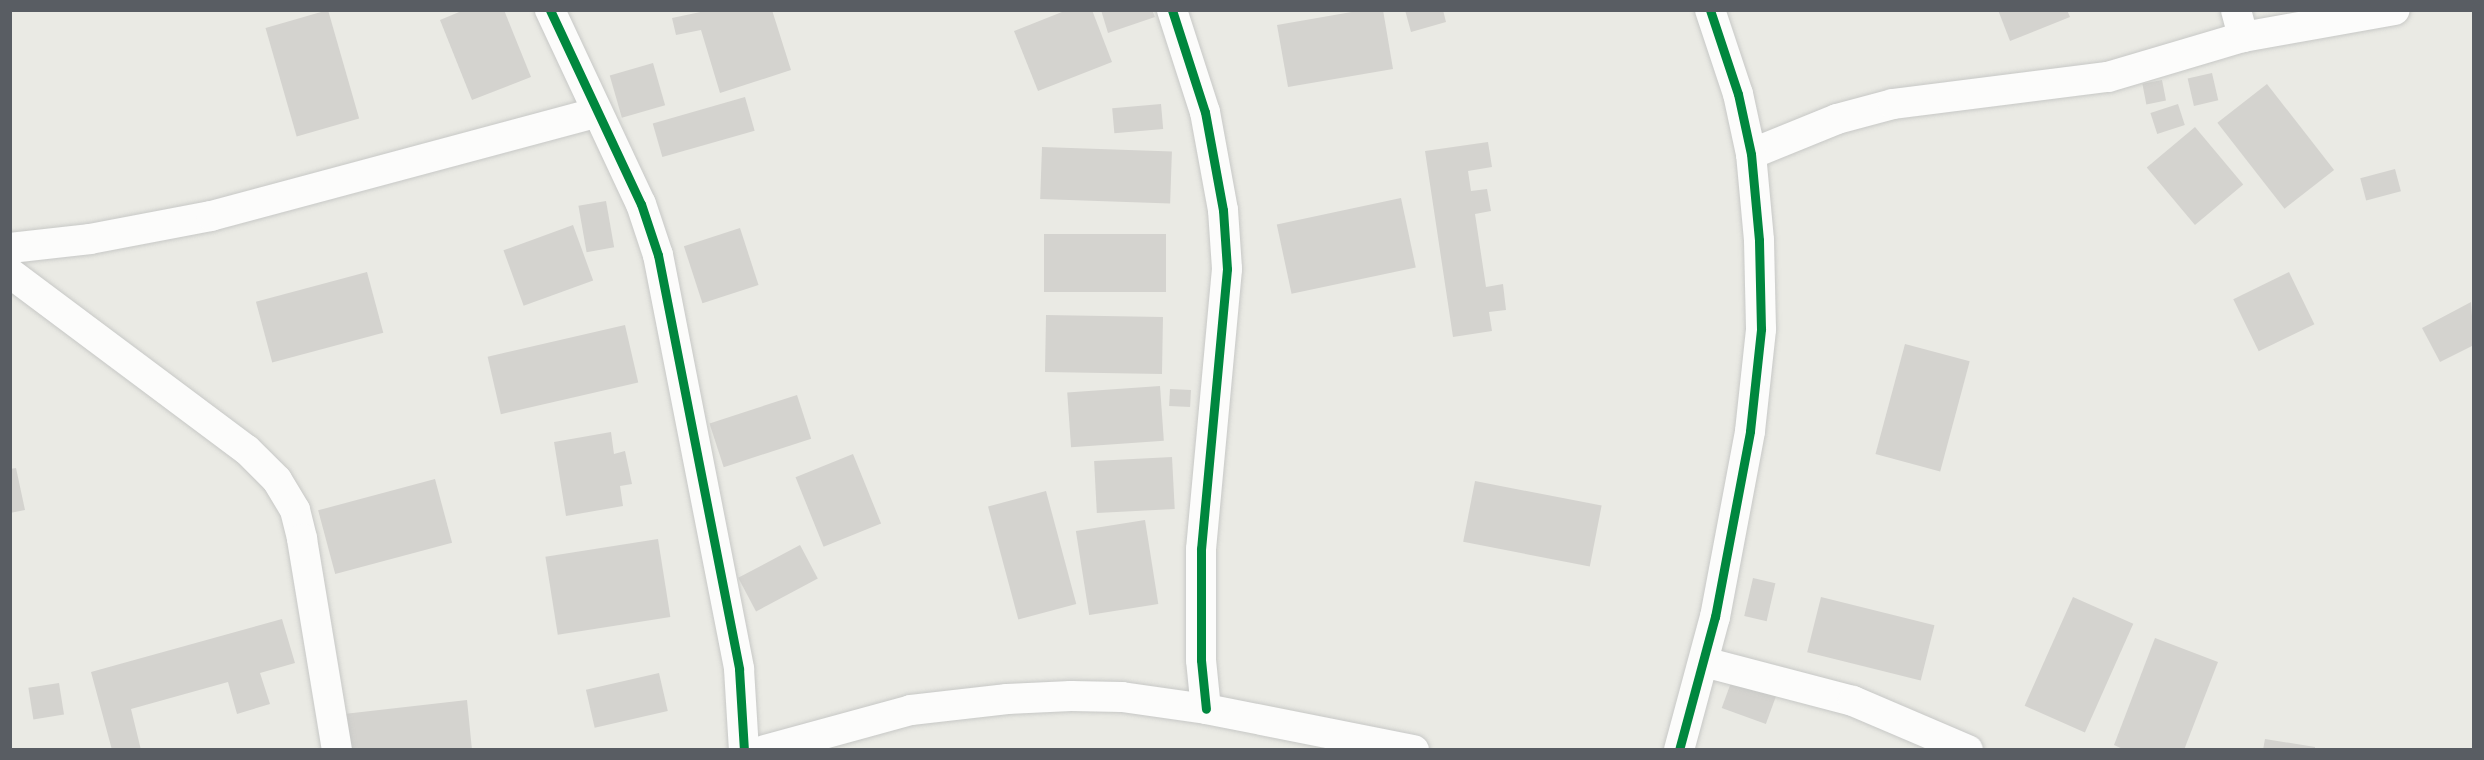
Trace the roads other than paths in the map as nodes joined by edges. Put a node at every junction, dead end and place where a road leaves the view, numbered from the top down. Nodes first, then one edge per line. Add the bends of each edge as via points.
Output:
1 (550, 10) edge
2 (1172, 10) edge
3 (1710, 10) edge
4 (2395, 10) edge
5 (2240, 24) edge
6 (595, 113) junction
7 (1751, 154) junction
8 (10, 248) edge
9 (10, 273) edge
10 (1704, 662) junction
11 (1206, 709) junction
12 (337, 750) edge
13 (744, 750) edge
14 (765, 750) edge
15 (1414, 750) edge
16 (1679, 750) edge
17 (1968, 750) edge

1 - 6 street
2 - 11 street via 1204,112 1223,210 1227,269 1201,549 1201,660
3 - 7 street via 1738,94
4 - 5 street
5 - 7 street via 2108,77 1893,104 1837,119
6 - 8 street via 211,216 90,239
6 - 13 street via 641,204 658,255 739,669
7 - 10 street via 1759,240 1761,329 1750,431
9 - 12 street via 248,450 278,480 295,510 300,529
10 - 16 street
10 - 17 street via 1853,701
11 - 14 street via 1122,697 1007,699 910,710
11 - 15 street

